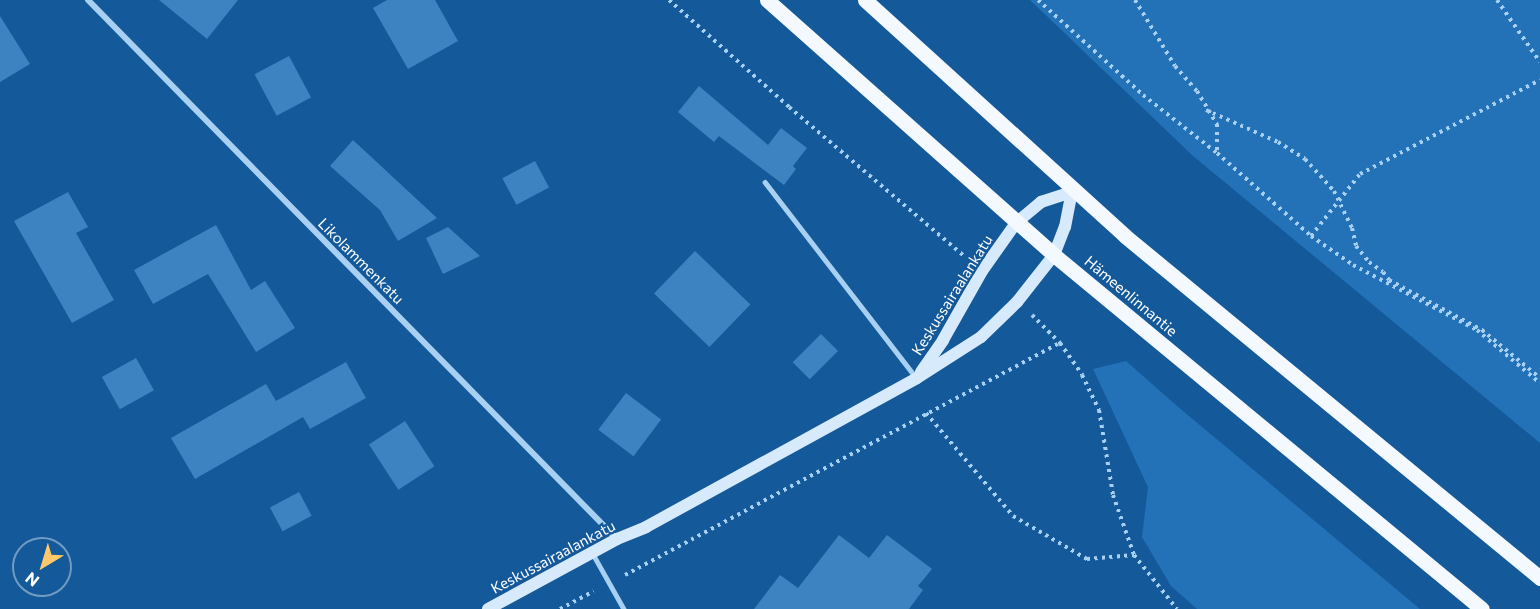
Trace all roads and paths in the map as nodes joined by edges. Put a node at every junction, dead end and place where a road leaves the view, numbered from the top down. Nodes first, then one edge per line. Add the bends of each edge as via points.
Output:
1 (88, 0) edge
2 (767, 0) edge
3 (865, 0) edge
4 (1038, 0) edge
5 (1136, 0) edge
6 (1497, 0) edge
7 (1540, 62) edge
8 (1540, 80) edge
9 (1206, 110) junction
10 (1217, 153) junction
11 (765, 182) dead end
12 (1072, 192) junction
13 (1338, 202) junction
14 (1016, 223) junction
15 (1311, 236) junction
16 (1054, 255) junction
17 (1060, 343) dead end
18 (917, 378) junction
19 (1540, 378) edge
20 (1540, 383) edge
21 (926, 413) junction
22 (617, 539) junction
23 (594, 554) junction
24 (1134, 555) dead end
25 (1540, 579) edge
26 (610, 583) junction
27 (488, 609) edge
28 (560, 609) edge
29 (624, 609) edge
30 (1482, 609) edge

1 - 22 street, Likolammenkatu
2 - 14 main road, Hämeenlinnantie
3 - 12 main road
4 - 10 path via 1143,95
5 - 9 path
6 - 7 path
8 - 13 path via 1360,174
9 - 10 path via 1217,124
9 - 13 path via 1293,150 1334,191
10 - 15 path
11 - 18 lane
12 - 14 street, Keskussairaalankatu via 1041,202
12 - 16 street, Keskussairaalankatu
12 - 25 main road
13 - 15 path
13 - 19 path via 1352,228 1356,246 1389,280 1482,330
14 - 16 main road, Hämeenlinnantie
14 - 18 street, Keskussairaalankatu
15 - 20 path via 1353,265 1477,330
16 - 18 street, Keskussairaalankatu via 1017,302 981,337
16 - 30 main road, Hämeenlinnantie
17 - 21 path
18 - 22 street, Keskussairaalankatu via 646,527
21 - 24 path via 1013,516 1087,559
21 - 26 path
22 - 23 street, Keskussairaalankatu
23 - 26 lane
23 - 27 street, Keskussairaalankatu
26 - 28 path
26 - 29 lane

